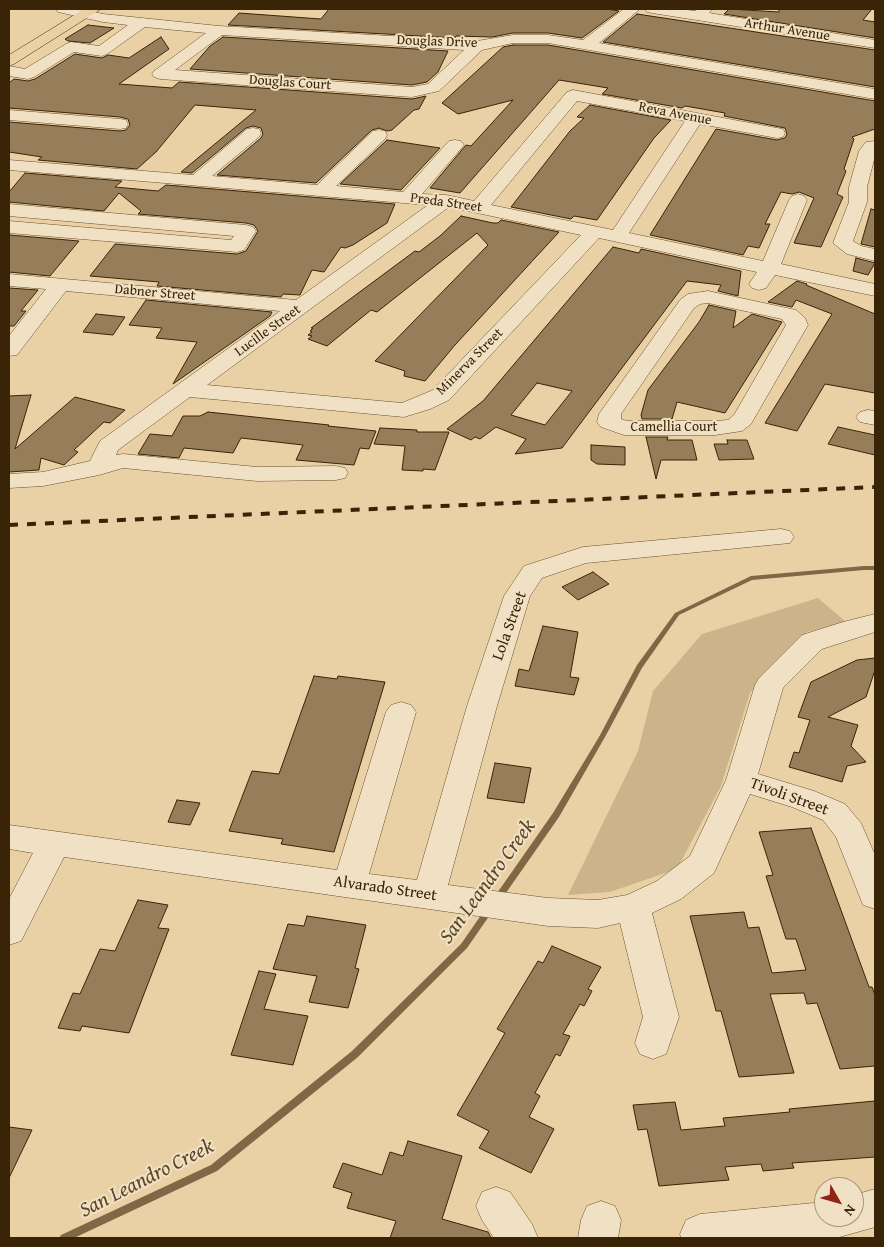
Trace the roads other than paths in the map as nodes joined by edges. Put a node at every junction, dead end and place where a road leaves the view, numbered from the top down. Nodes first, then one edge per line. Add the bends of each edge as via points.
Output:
1 (67, 9) edge
2 (633, 9) edge
3 (652, 9) edge
4 (90, 11) edge
5 (702, 12) edge
6 (178, 14) dead end
7 (142, 22) junction
8 (164, 24) junction
9 (219, 30) junction
10 (588, 44) junction
11 (875, 44) edge
12 (9, 46) edge
13 (477, 46) junction
14 (9, 61) edge
15 (9, 71) edge
16 (875, 94) edge
17 (9, 115) edge
18 (694, 118) junction
19 (120, 124) dead end
20 (253, 133) dead end
21 (777, 133) dead end
22 (379, 135) dead end
23 (456, 145) dead end
24 (875, 146) edge
25 (9, 165) edge
26 (196, 180) junction
27 (321, 191) junction
28 (408, 198) junction
29 (798, 200) dead end
30 (446, 201) junction
31 (479, 207) junction
32 (9, 210) edge
33 (79, 216) junction
34 (9, 227) edge
35 (595, 231) junction
36 (66, 232) junction
37 (618, 236) junction
38 (875, 255) edge
39 (769, 269) junction
40 (9, 280) edge
41 (60, 285) junction
42 (875, 290) edge
43 (745, 304) junction
44 (300, 307) junction
45 (9, 350) edge
46 (188, 390) junction
47 (99, 468) junction
48 (336, 473) dead end
49 (9, 481) edge
50 (782, 537) dead end
51 (875, 623) edge
52 (401, 712) dead end
53 (741, 780) junction
54 (9, 837) edge
55 (54, 844) junction
56 (348, 884) junction
57 (429, 895) junction
58 (875, 896) edge
59 (633, 906) junction
60 (9, 931) edge
61 (652, 1043) dead end
62 (496, 1206) dead end
63 (814, 1222) edge
64 (700, 1234) dead end
65 (518, 1238) edge

1 - 4 street, Douglas Drive
1 - 12 main road
2 - 10 street
3 - 5 street, Arthur Avenue
4 - 7 street, Douglas Drive
4 - 14 main road
5 - 11 street, Arthur Avenue
6 - 8 street
7 - 8 street, Douglas Drive
7 - 15 street via 102,50 71,47 28,74
8 - 9 street, Douglas Drive
9 - 13 street, Douglas Drive
9 - 13 street, Douglas Court via 160,74 412,92 433,88
10 - 13 street, Douglas Drive via 513,38
10 - 16 street, Douglas Drive
17 - 19 street
18 - 21 street, Reva Avenue
18 - 31 street, Reva Avenue via 572,95
18 - 37 street
20 - 26 street
22 - 27 street
23 - 28 street
24 - 38 street via 868,152 858,187 858,202 843,243 854,250
25 - 26 street, Preda Street via 157,173
26 - 27 street, Preda Street via 267,181
27 - 28 street, Preda Street
28 - 30 street, Preda Street
29 - 39 street
30 - 31 street, Preda Street
30 - 44 street, Lucille Street
31 - 35 street, Preda Street
32 - 33 street
33 - 36 street
33 - 36 street via 246,231 237,246
34 - 36 street
35 - 37 street, Preda Street
35 - 46 street, Minerva Street via 441,395 422,404 404,410
37 - 39 street, Preda Street
39 - 42 street, Preda Street
39 - 43 street
40 - 41 street, Dabner Street
41 - 44 street, Dabner Street
41 - 45 street
43 - 43 street, Camellia Court via 708,296 695,298 687,304 610,414 609,422 624,428 734,426 743,418 797,325 789,314
44 - 46 street, Lucille Street
46 - 47 street, Lucille Street via 108,446
47 - 48 street via 123,461 257,474
47 - 49 street via 43,479
50 - 57 street, Lola Street via 582,555 533,572 517,596 482,706
51 - 53 street, Alvarado Street via 812,642 769,685
52 - 56 street
53 - 58 street, Tivoli Street via 834,812 850,832
53 - 59 street, Alvarado Street via 702,864 669,890
54 - 55 street, Alvarado Street
55 - 56 street, Alvarado Street
55 - 60 street
56 - 57 street, Alvarado Street
57 - 59 street, Alvarado Street via 548,912 598,914
59 - 61 street via 661,1017
62 - 65 street
63 - 64 street

